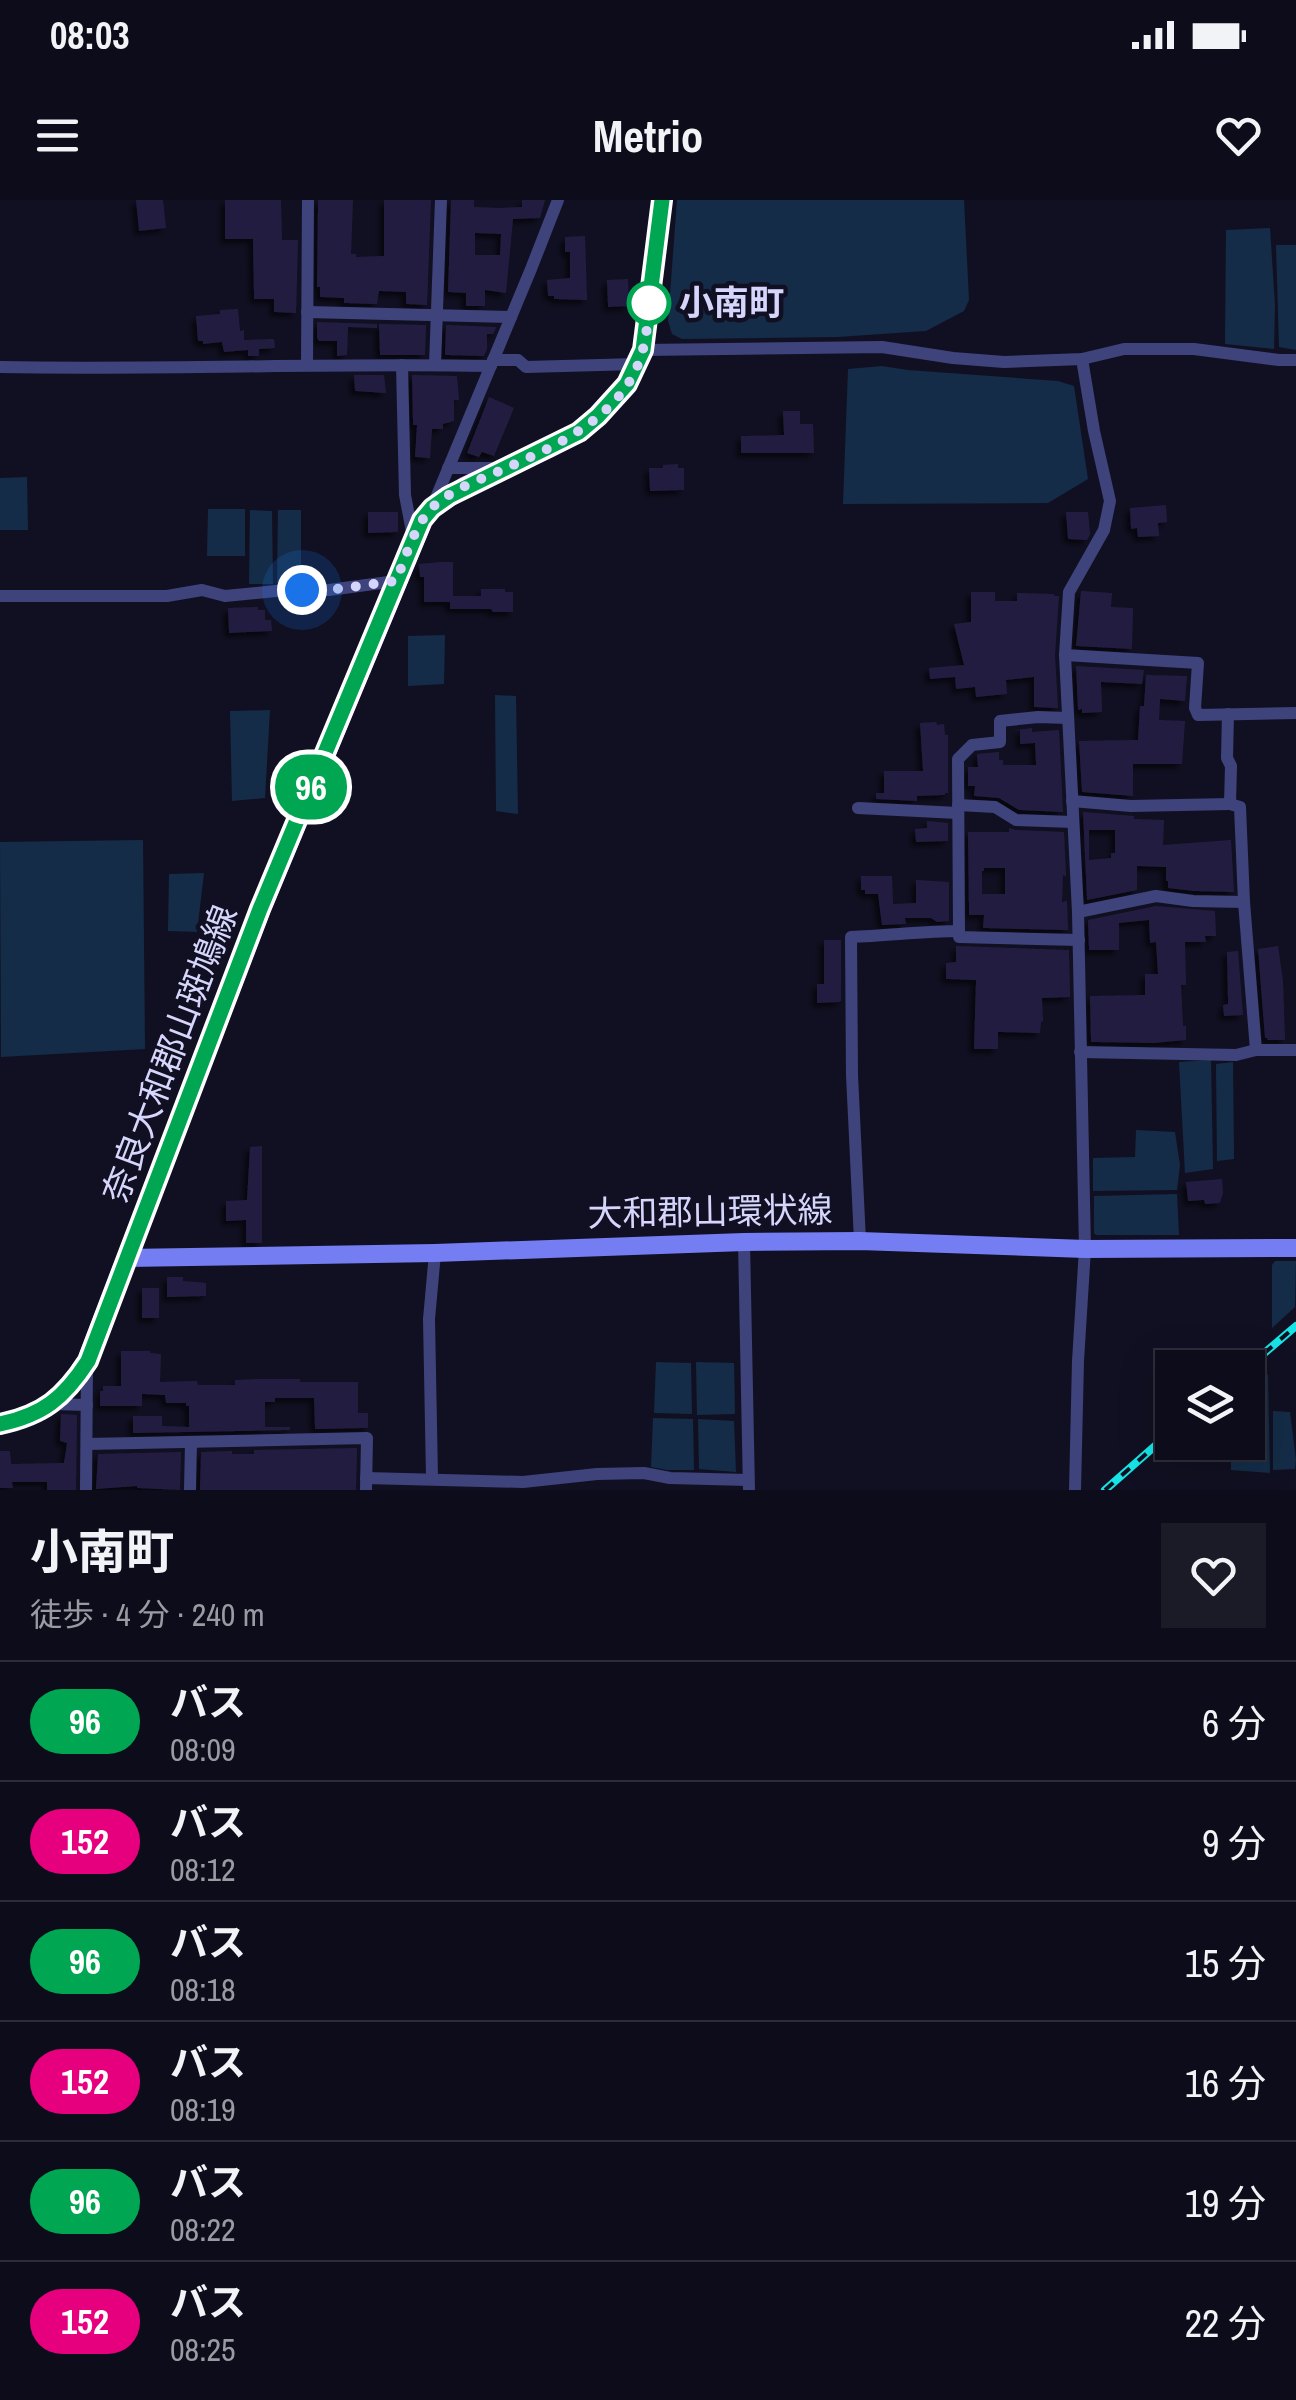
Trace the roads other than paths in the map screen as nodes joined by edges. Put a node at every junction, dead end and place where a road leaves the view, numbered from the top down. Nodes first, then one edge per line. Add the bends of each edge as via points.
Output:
1 (308, 200) edge
2 (441, 200) edge
3 (558, 200) edge
4 (662, 200) edge
5 (307, 312) junction
6 (436, 315) junction
7 (511, 317) junction
8 (640, 357) junction
9 (1082, 359) junction
10 (1296, 360) edge
11 (492, 363) junction
12 (307, 364) junction
13 (402, 365) junction
14 (436, 365) junction
15 (0, 367) edge
16 (448, 468) junction
17 (504, 469) junction
18 (432, 508) junction
19 (413, 541) junction
20 (396, 581) junction
21 (0, 596) edge
22 (1065, 655) junction
23 (1296, 713) edge
24 (1228, 714) junction
25 (1068, 718) junction
26 (1072, 802) junction
27 (1230, 804) junction
28 (858, 808) dead end
29 (958, 809) junction
30 (1073, 822) junction
31 (1244, 902) junction
32 (1078, 912) junction
33 (959, 931) junction
34 (1079, 940) junction
35 (1256, 1050) junction
36 (1296, 1050) edge
37 (1080, 1052) junction
38 (860, 1241) junction
39 (744, 1242) junction
40 (1296, 1248) edge
41 (1085, 1249) junction
42 (435, 1253) junction
43 (126, 1258) junction
44 (88, 1361) junction
45 (52, 1404) junction
46 (88, 1404) junction
47 (0, 1424) edge
48 (191, 1442) junction
49 (87, 1444) junction
50 (432, 1478) junction
51 (366, 1484) edge
52 (748, 1485) edge
53 (86, 1490) edge
54 (190, 1490) edge
55 (1075, 1490) edge

1 - 5 street
2 - 6 street
3 - 7 street
4 - 8 main road, 奈良大和郡山斑鳩線
5 - 6 street
5 - 12 street
6 - 7 street
6 - 14 street
7 - 11 street
8 - 9 street via 882,347 1004,362
8 - 11 street via 526,367 518,360
8 - 17 main road, 奈良大和郡山斑鳩線 via 627,384 579,432
9 - 10 street via 1124,348 1194,348
9 - 22 street via 1110,501 1104,530 1069,592
11 - 14 street
11 - 16 street
12 - 13 street
12 - 15 street
13 - 14 street
13 - 19 street
16 - 17 street
16 - 18 street
17 - 18 main road, 奈良大和郡山斑鳩線
18 - 19 main road, 奈良大和郡山斑鳩線
19 - 20 main road, 奈良大和郡山斑鳩線
20 - 21 street via 225,596 202,590
20 - 43 main road, 奈良大和郡山斑鳩線
22 - 24 street via 1198,663 1198,715
22 - 25 street
23 - 24 street
24 - 27 street
25 - 26 street
25 - 29 street via 1000,721 1000,742 972,745 958,759
26 - 27 street
26 - 30 street
27 - 31 street via 1240,807
28 - 29 street
29 - 30 street via 995,807 1016,820
29 - 33 street
30 - 32 street
31 - 32 street via 1156,896
31 - 35 street
32 - 34 street
33 - 34 street via 959,937
33 - 38 street via 851,937
34 - 37 street
35 - 36 street
35 - 37 street via 1236,1056
37 - 41 street
38 - 39 main road, 大和郡山環状線
38 - 41 main road, 大和郡山環状線
39 - 42 main road, 大和郡山環状線
39 - 52 street
40 - 41 main road, 大和郡山環状線
41 - 55 street
42 - 43 main road, 大和郡山環状線
42 - 50 street via 429,1319
43 - 44 main road, 奈良大和郡山斑鳩線
44 - 45 main road, 奈良大和郡山斑鳩線
44 - 46 street
45 - 46 street
45 - 47 main road, 奈良大和郡山斑鳩線
46 - 49 street
48 - 49 street
48 - 51 street via 367,1438
48 - 54 street
49 - 53 street
50 - 51 street
50 - 52 street via 523,1482 644,1473

